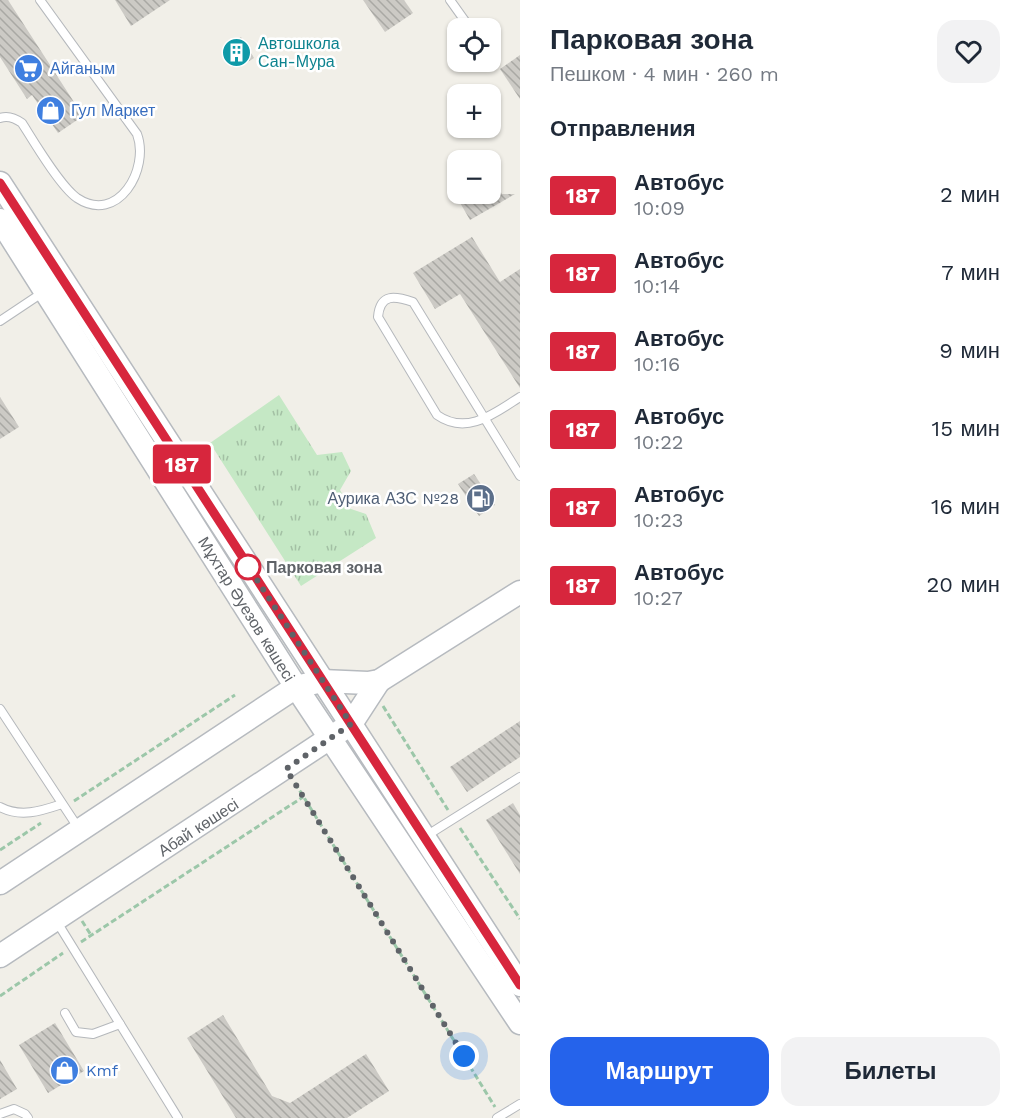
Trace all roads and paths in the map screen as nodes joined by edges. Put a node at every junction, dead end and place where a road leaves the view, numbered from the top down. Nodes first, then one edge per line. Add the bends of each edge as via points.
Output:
1 (40, 0) edge
2 (450, 0) edge
3 (463, 18) edge
4 (0, 117) edge
5 (0, 183) edge
6 (0, 220) edge
7 (54, 285) junction
8 (0, 321) edge
9 (520, 397) edge
10 (485, 420) junction
11 (520, 476) edge
12 (520, 592) edge
13 (322, 681) junction
14 (377, 686) junction
15 (296, 687) junction
16 (235, 695) dead end
17 (0, 709) edge
18 (351, 724) junction
19 (332, 737) junction
20 (286, 769) junction
21 (520, 777) edge
22 (303, 798) junction
23 (63, 806) junction
24 (0, 807) edge
25 (453, 818) junction
26 (80, 830) junction
27 (425, 837) junction
28 (405, 849) junction
29 (0, 850) edge
30 (0, 882) edge
31 (520, 919) edge
32 (56, 920) junction
33 (73, 947) junction
34 (0, 956) edge
35 (520, 985) edge
36 (0, 996) edge
37 (65, 1013) dead end
38 (520, 1023) edge
39 (120, 1024) junction
40 (520, 1104) edge
41 (0, 1114) edge
42 (499, 1117) edge
43 (28, 1118) edge
44 (178, 1118) edge

1 - 4 lane via 137,134 141,158 132,183 109,203 86,202 71,193 22,123
2 - 3 lane
5 - 7 main road, Мұхтар Әуезов көшесі
6 - 7 main road, Мұхтар Әуезов көшесі
7 - 8 lane
7 - 13 main road, Мұхтар Әуезов көшесі
7 - 15 main road, Мұхтар Әуезов көшесі
9 - 10 lane
10 - 10 lane via 413,302 398,297 386,300 379,307 378,317 437,415 447,422
10 - 11 lane
12 - 14 main road, Абай көшесі
13 - 14 main road
13 - 15 main road
13 - 18 main road, Мұхтар Әуезов көшесі
14 - 18 main road, Абай көшесі
14 - 25 path
15 - 19 main road, Мұхтар Әуезов көшесі
15 - 26 main road
16 - 23 path
17 - 23 lane
18 - 19 main road, Абай көшесі
18 - 27 main road, Мұхтар Әуезов көшесі
19 - 20 main road, Абай көшесі
19 - 28 main road, Мұхтар Әуезов көшесі
20 - 22 path
20 - 32 main road, Абай көшесі
21 - 25 lane
22 - 33 path
22 - 42 path
23 - 24 lane via 38,813
23 - 26 lane
23 - 29 path
25 - 27 lane
25 - 31 path
26 - 30 main road
27 - 28 lane
27 - 35 main road, Мұхтар Әуезов көшесі
28 - 38 main road, Мұхтар Әуезов көшесі
32 - 33 lane
32 - 34 main road, Абай көшесі
33 - 36 path
33 - 39 lane
37 - 39 lane via 76,1032 93,1034
39 - 44 lane
40 - 42 lane
41 - 43 lane via 14,1109

